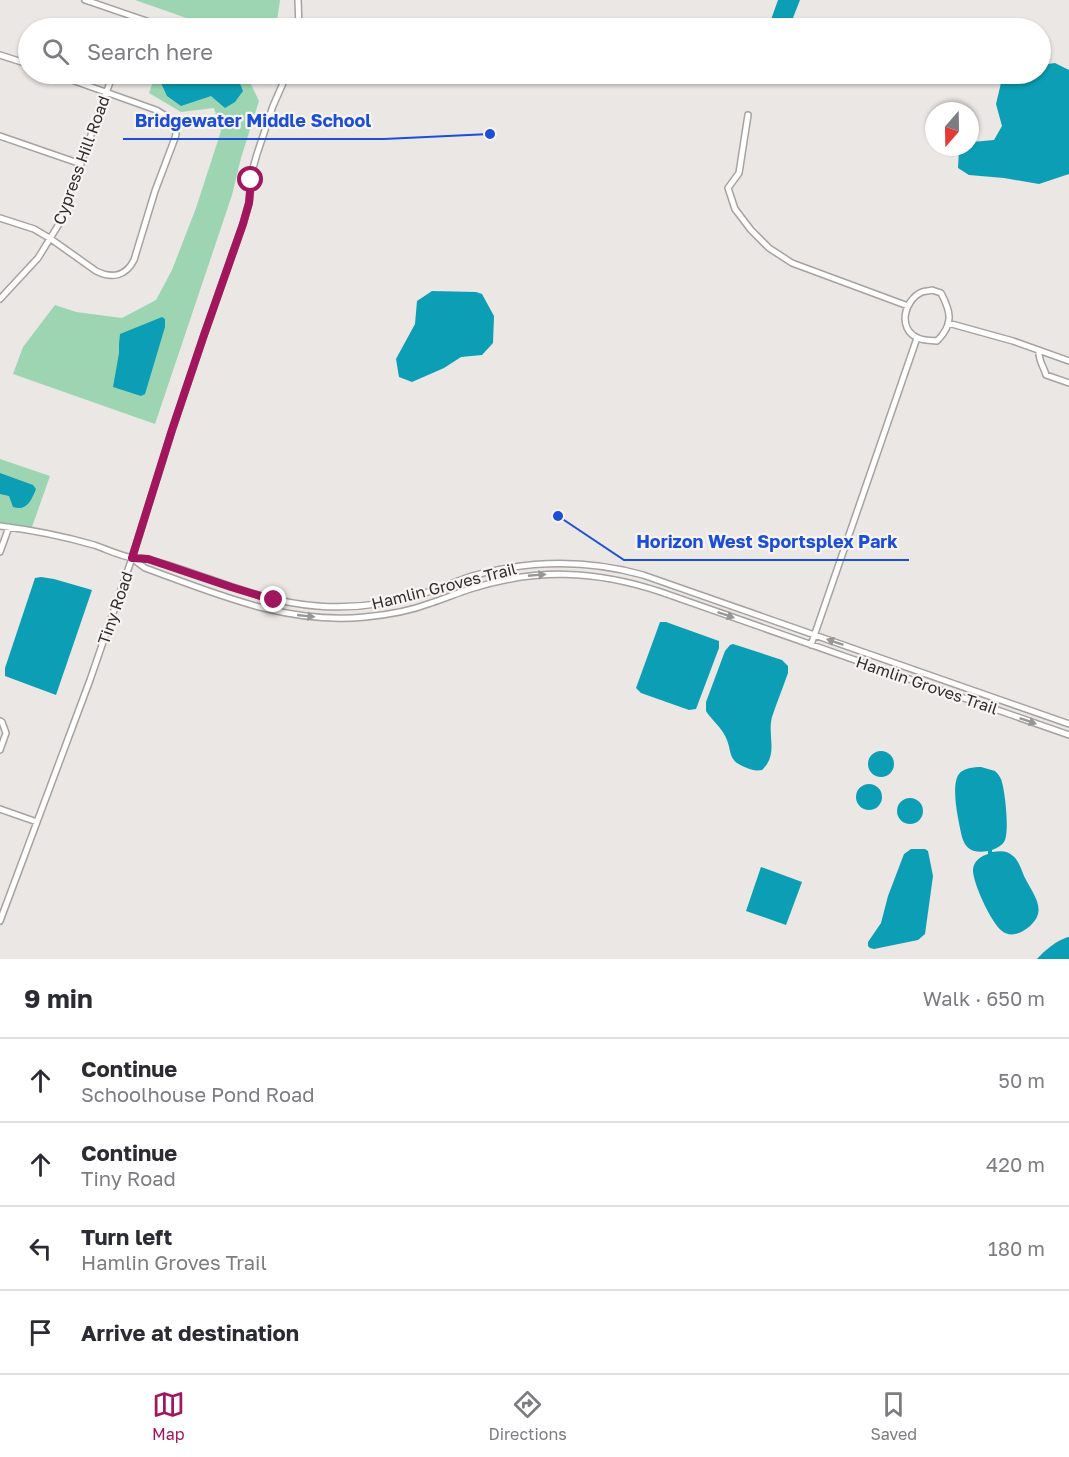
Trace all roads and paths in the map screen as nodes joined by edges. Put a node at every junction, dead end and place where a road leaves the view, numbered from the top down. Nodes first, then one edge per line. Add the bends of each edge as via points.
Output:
1 (84, 0) edge
2 (298, 0) edge
3 (133, 17) joint
4 (136, 18) edge
5 (299, 18) edge
6 (0, 55) edge
7 (18, 61) edge
8 (84, 84) edge
9 (110, 84) edge
10 (283, 84) edge
11 (107, 92) junction
12 (748, 115) dead end
13 (0, 136) edge
14 (81, 164) junction
15 (0, 218) edge
16 (51, 239) junction
17 (0, 300) edge
18 (908, 306) junction
19 (948, 322) junction
20 (917, 338) junction
21 (1039, 351) junction
22 (1069, 361) edge
23 (1069, 384) edge
24 (0, 526) edge
25 (9, 527) junction
26 (0, 552) edge
27 (132, 558) junction
28 (643, 575) junction
29 (640, 585) junction
30 (814, 634) junction
31 (811, 645) junction
32 (0, 721) edge
33 (1069, 724) edge
34 (1069, 735) edge
35 (0, 750) edge
36 (0, 809) edge
37 (37, 822) junction
38 (0, 921) edge

1 - 3 street
2 - 5 street
3 - 4 street
6 - 7 street
8 - 11 street
9 - 11 street, Cypress Hill Road
10 - 27 street, Tiny Road via 257,154 243,224
11 - 14 street, Cypress Hill Road
11 - 16 street via 170,118 177,133 134,260 126,271 108,276
12 - 18 street via 739,173 728,188 735,208 751,230 792,263
13 - 14 street
14 - 16 street, Cypress Hill Road
15 - 16 street
16 - 17 street, Cypress Hill Road
18 - 19 street via 923,291 941,293 948,306
18 - 20 street via 904,321 907,331
19 - 20 street via 946,332 937,341
19 - 21 street
20 - 30 street
21 - 22 street
21 - 23 street via 1047,375
24 - 25 street
25 - 26 street
25 - 27 street via 61,537
27 - 28 street, Hamlin Groves Trail via 148,559 274,600 326,607 395,601 470,577 531,564 585,564
27 -> 29 street, Hamlin Groves Trail via 145,568 251,605 332,618 411,609 481,585 530,575 583,575
27 - 37 street, Tiny Road
28 - 29 street
28 - 30 street, Hamlin Groves Trail
29 -> 31 street, Hamlin Groves Trail
30 - 31 street
33 -> 30 street, Hamlin Groves Trail
31 -> 34 street, Hamlin Groves Trail
32 - 35 street via 6,733
36 - 37 street
37 - 38 street, Tiny Road

